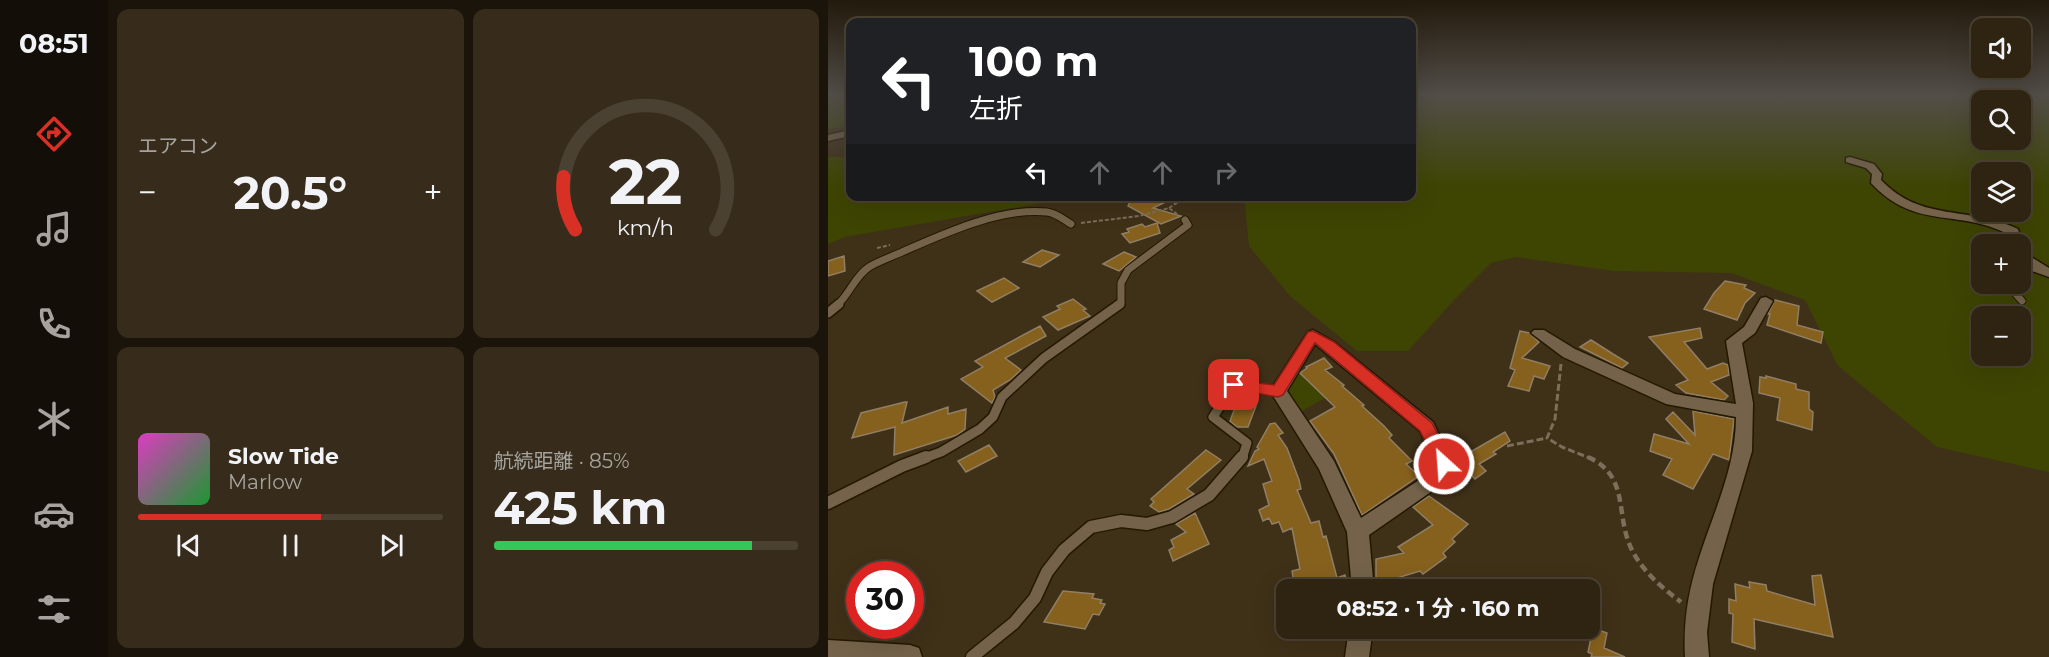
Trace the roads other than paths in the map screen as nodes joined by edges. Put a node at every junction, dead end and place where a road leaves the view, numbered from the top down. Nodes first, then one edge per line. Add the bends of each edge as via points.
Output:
1 (846, 134) edge
2 (828, 138) edge
3 (1850, 160) dead end
4 (1185, 220) road end
5 (1071, 224) road end
6 (2014, 234) edge
7 (2016, 294) edge
8 (1766, 300) dead end
9 (2022, 301) dead end
10 (828, 314) edge
11 (1539, 333) dead end
12 (1278, 391) junction
13 (1745, 412) junction
14 (828, 503) edge
15 (1357, 532) junction
16 (1362, 579) edge
17 (1359, 639) edge
18 (828, 652) edge
19 (899, 657) edge
20 (910, 657) edge
21 (972, 657) edge
22 (1357, 657) edge
23 (1698, 657) edge

1 - 2 street
3 - 6 street via 1870,166 1880,188 1902,204 1948,217 1987,220
4 - 14 lane via 1188,225 1136,262 1122,278 1118,287 1121,303 1044,358 1002,397 993,417 980,429 941,452 902,466
5 - 10 lane via 1046,212 972,224 869,267
7 - 9 lane
8 - 13 street via 1750,330 1734,342 1741,366
11 - 13 street via 1569,353 1672,400
12 - 15 street via 1327,466
12 - 15 street via 1313,335 1427,428 1444,464 1441,476
12 - 21 lane via 1234,385 1213,417 1247,443 1241,461 1209,495 1172,517 1147,524 1121,521 1090,527 1064,550 1047,572 1035,598 1014,623
13 - 23 street via 1741,463 1712,545 1698,611
15 - 16 street
17 - 22 street
18 - 19 street
19 - 20 street

